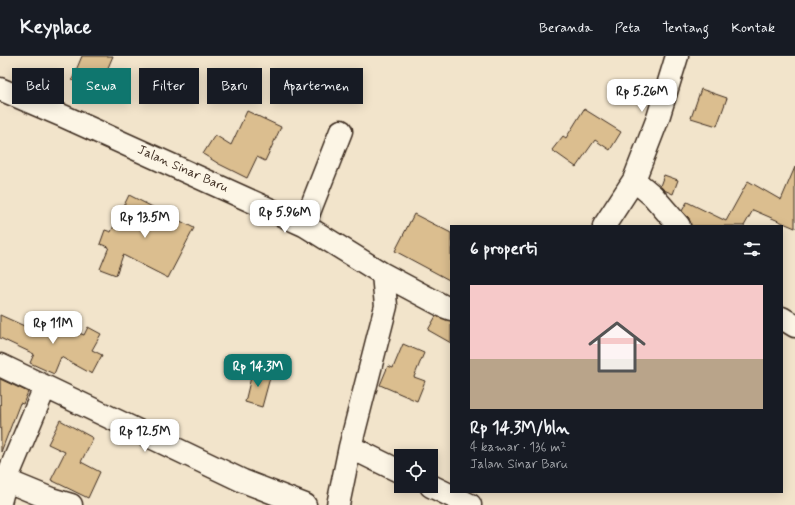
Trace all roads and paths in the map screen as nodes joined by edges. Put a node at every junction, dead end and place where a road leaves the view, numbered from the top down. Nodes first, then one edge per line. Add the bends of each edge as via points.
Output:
1 (677, 56) edge
2 (0, 89) edge
3 (341, 131) dead end
4 (634, 180) junction
5 (304, 224) junction
6 (605, 225) edge
7 (678, 225) edge
8 (383, 274) junction
9 (450, 309) edge
10 (783, 319) edge
11 (795, 326) edge
12 (0, 365) edge
13 (45, 387) junction
14 (350, 447) junction
15 (394, 469) edge
16 (3, 479) edge
17 (438, 489) edge
18 (0, 502) edge
19 (72, 505) edge
20 (305, 505) edge
21 (338, 505) edge
22 (470, 505) edge

1 - 4 street via 658,118
2 - 5 street, Jalan Sinar Baru
3 - 5 street
4 - 6 street
4 - 7 street via 653,196
5 - 8 street, Jalan Sinar Baru
8 - 9 street, Jalan Sinar Baru
8 - 14 street via 386,306
10 - 11 street
12 - 13 street
13 - 16 street
13 - 20 street via 243,481
14 - 15 street
14 - 21 street
16 - 18 street
16 - 19 street
17 - 22 street

